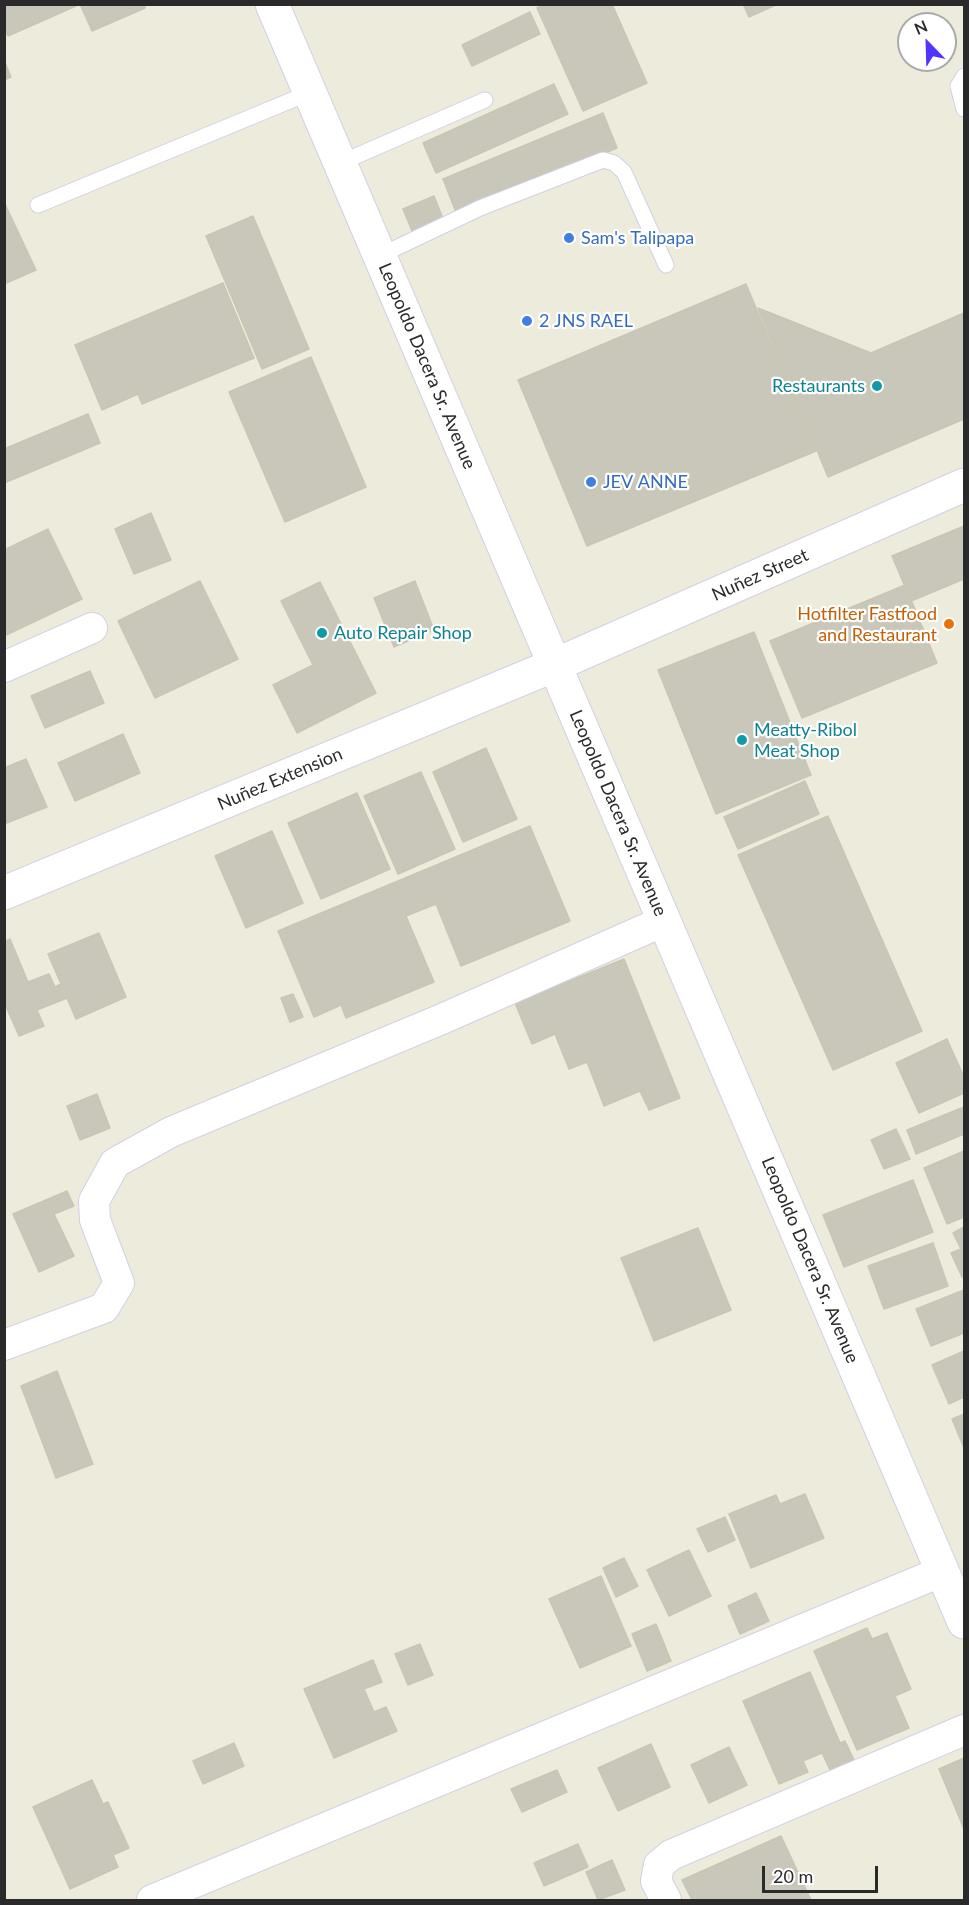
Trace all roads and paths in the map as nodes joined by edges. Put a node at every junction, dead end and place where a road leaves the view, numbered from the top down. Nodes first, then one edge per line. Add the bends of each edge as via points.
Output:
1 (272, 4) edge
2 (964, 76) edge
3 (309, 93) junction
4 (485, 100) dead end
5 (964, 109) edge
6 (340, 163) junction
7 (38, 205) dead end
8 (379, 256) junction
9 (666, 265) dead end
10 (964, 485) edge
11 (92, 628) dead end
12 (555, 664) junction
13 (4, 667) edge
14 (4, 893) edge
15 (664, 921) junction
16 (4, 1345) edge
17 (943, 1571) junction
18 (964, 1622) edge
19 (964, 1730) edge
20 (152, 1900) edge
21 (666, 1900) edge

1 - 3 main road, Leopoldo Dacera Sr. Avenue
2 - 5 lane via 958,86
3 - 6 main road, Leopoldo Dacera Sr. Avenue
3 - 7 lane
4 - 6 lane
6 - 8 main road, Leopoldo Dacera Sr. Avenue
8 - 9 lane via 480,208 603,160 624,172
8 - 12 main road, Leopoldo Dacera Sr. Avenue
10 - 12 main road, Nuñez Street
11 - 13 street
12 - 14 main road, Nuñez Extension
12 - 15 main road, Leopoldo Dacera Sr. Avenue
15 - 16 street via 432,1024 171,1132 115,1163 94,1201 95,1220 119,1283 113,1298 104,1308
15 - 17 main road, Leopoldo Dacera Sr. Avenue
17 - 18 main road, Leopoldo Dacera Sr. Avenue
17 - 20 street
19 - 21 street via 671,1855 659,1865 656,1881

